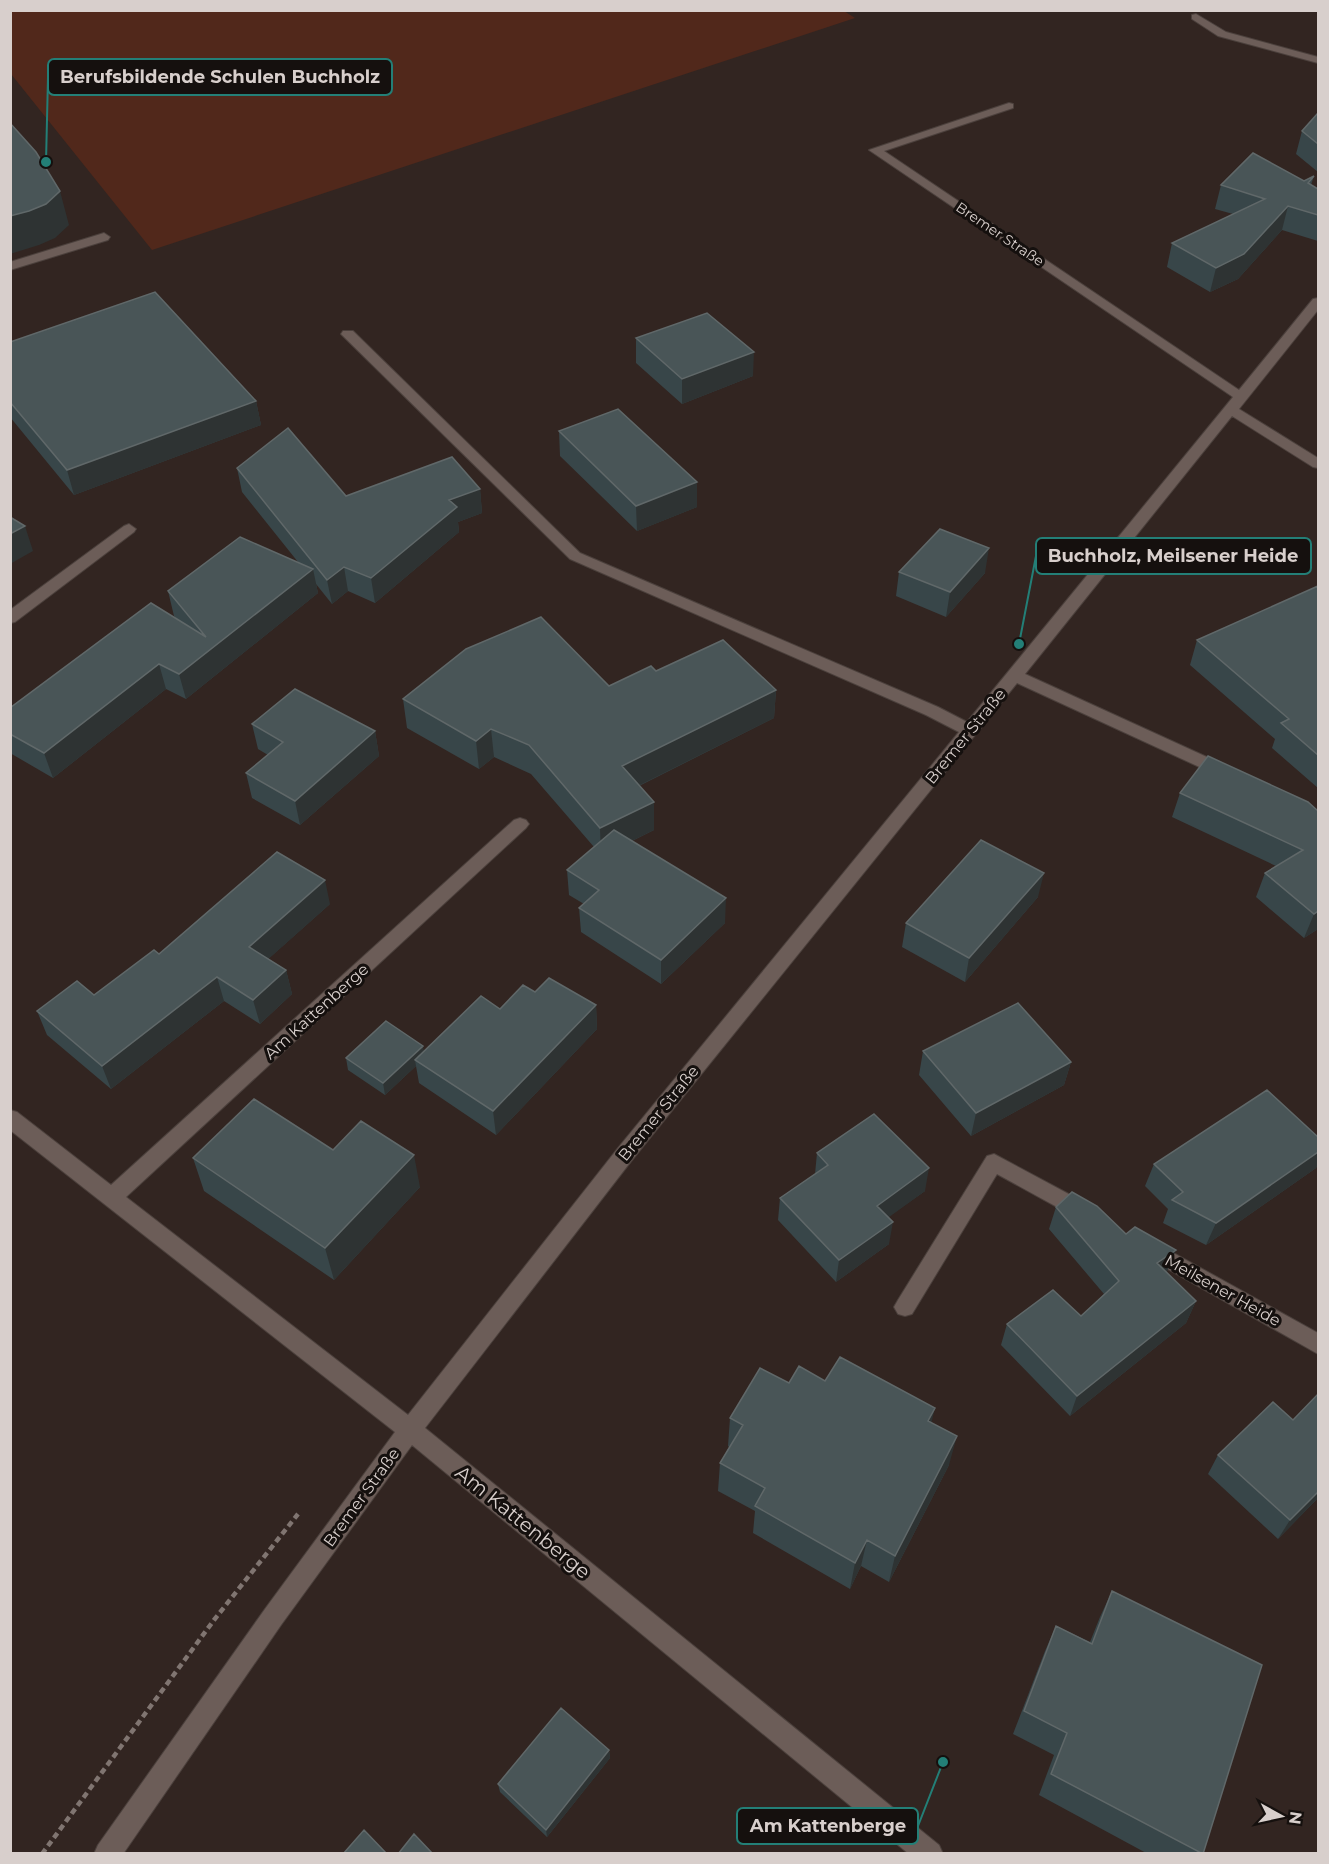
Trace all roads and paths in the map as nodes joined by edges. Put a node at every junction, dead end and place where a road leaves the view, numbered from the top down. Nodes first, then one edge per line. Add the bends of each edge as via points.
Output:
1 (1196, 17) dead end
2 (1318, 60) edge
3 (1008, 106) dead end
4 (104, 237) dead end
5 (10, 266) edge
6 (1318, 303) edge
7 (348, 334) dead end
8 (1235, 403) junction
9 (1318, 464) edge
10 (129, 529) dead end
11 (10, 618) edge
12 (1014, 675) junction
13 (969, 730) junction
14 (1240, 779) edge
15 (520, 824) dead end
16 (10, 1118) edge
17 (112, 1197) junction
18 (1105, 1224) edge
19 (1136, 1242) edge
20 (905, 1307) dead end
21 (1318, 1344) edge
22 (410, 1430) junction
23 (301, 1509) dead end
24 (42, 1854) edge
25 (107, 1854) edge
26 (930, 1854) edge

1 - 2 street via 1222,34
3 - 8 street, Bremer Straße via 875,150
4 - 5 street
6 - 8 street, Bremer Straße
7 - 13 street via 575,556
8 - 9 street
8 - 12 street, Bremer Straße
10 - 11 street
12 - 13 street, Bremer Straße
12 - 14 street
13 - 22 street, Bremer Straße via 625,1154
15 - 17 street, Am Kattenberge
16 - 17 street, Am Kattenberge
17 - 22 street, Am Kattenberge
18 - 20 street via 994,1162
19 - 21 street, Meilsener Heide
22 - 25 street, Bremer Straße
22 - 26 street, Am Kattenberge
23 - 24 path via 213,1620

